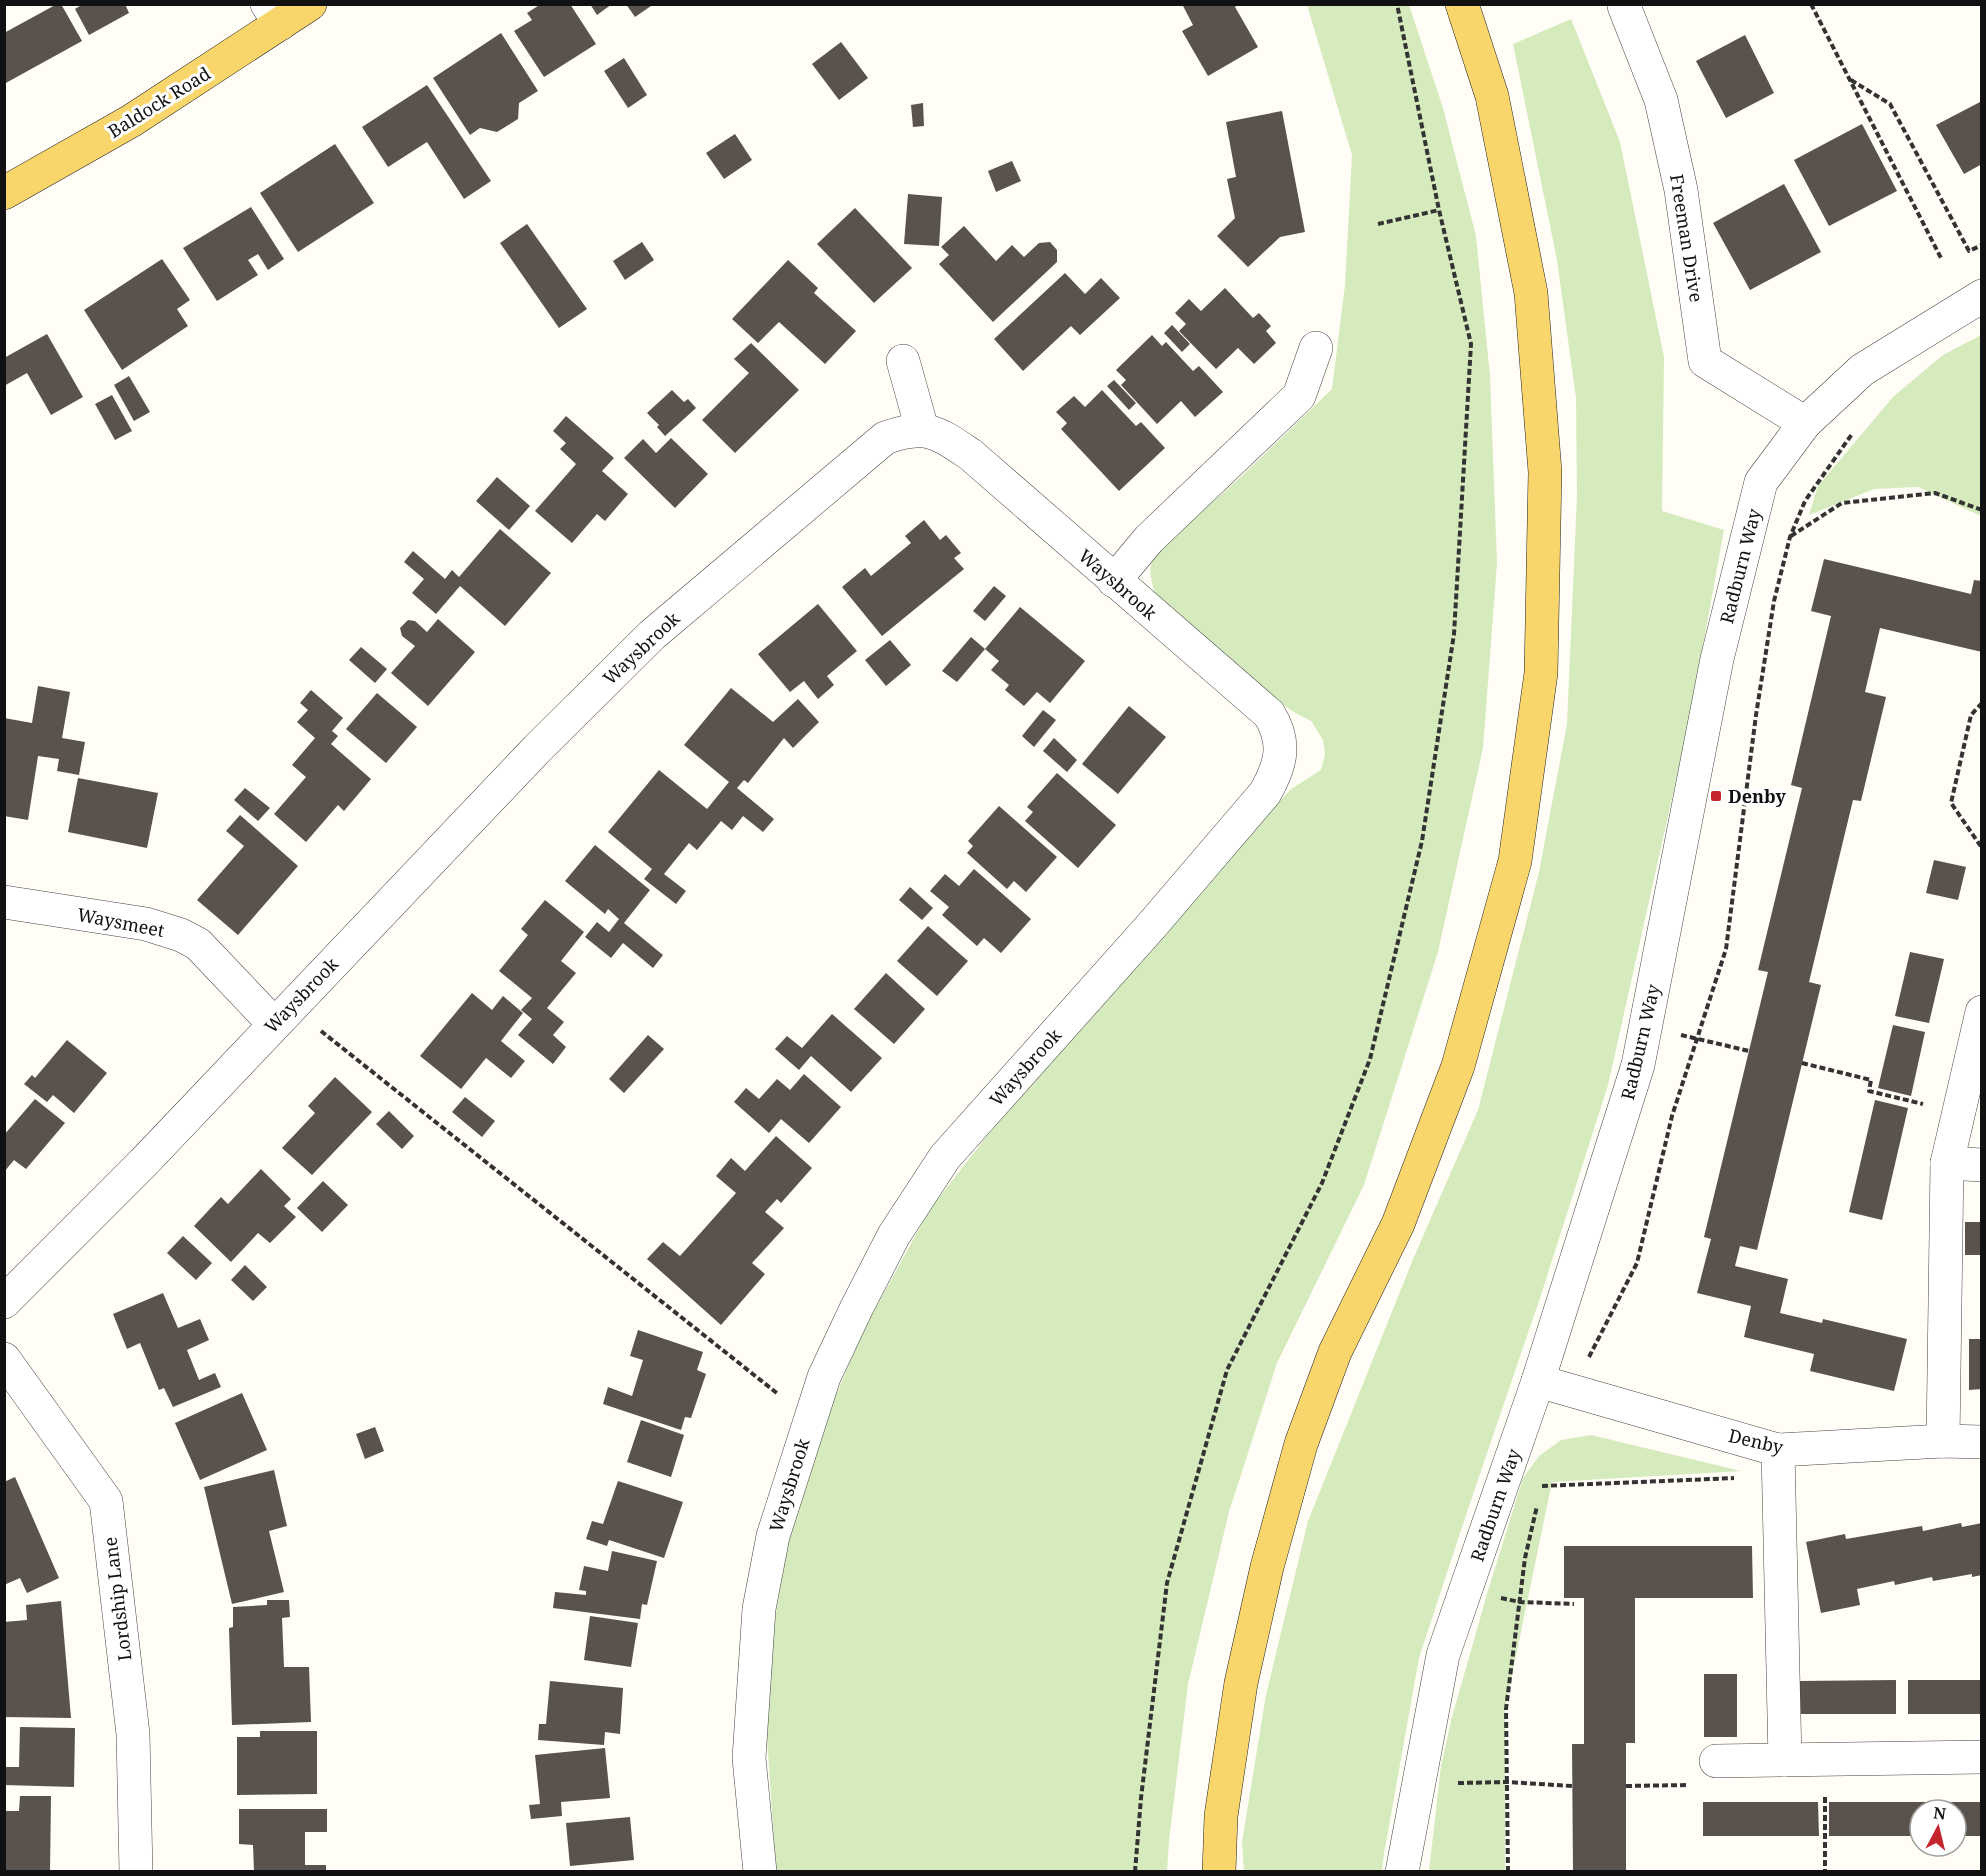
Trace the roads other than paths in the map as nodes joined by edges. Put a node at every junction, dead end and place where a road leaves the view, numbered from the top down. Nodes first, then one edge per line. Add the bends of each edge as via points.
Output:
1 (310, 4) edge
2 (1462, 4) edge
3 (1624, 6) dead end
4 (274, 14) edge
5 (4, 193) edge
6 (1982, 296) edge
7 (1316, 348) dead end
8 (903, 361) dead end
9 (1805, 423) junction
10 (922, 429) junction
11 (1114, 581) junction
12 (4, 902) edge
13 (1982, 1012) edge
14 (282, 1015) junction
15 (1947, 1163) junction
16 (1982, 1165) edge
17 (4, 1302) edge
18 (4, 1359) edge
19 (1538, 1381) junction
20 (1943, 1442) junction
21 (1982, 1442) edge
22 (1779, 1463) junction
23 (1982, 1757) edge
24 (1785, 1760) junction
25 (1716, 1761) road end
26 (136, 1872) edge
27 (760, 1872) edge
28 (1219, 1872) edge
29 (1402, 1872) edge

1 - 4 main road, Baldock Road
2 - 28 main road via 1492,96 1531,292 1545,472 1539,684 1515,861 1458,1066 1398,1224 1335,1352 1301,1444 1267,1566 1239,1694 1221,1816
3 - 9 street, Freeman Drive via 1661,100 1681,190 1705,361
4 - 5 main road, Baldock Road via 132,121
6 - 9 street, Radburn Way via 1862,370
7 - 11 street via 1299,396 1149,539
8 - 10 street
9 - 19 street, Radburn Way via 1761,482 1717,659 1638,1065
10 - 11 street, Waysbrook via 942,435 971,455
10 - 14 street, Waysbrook via 885,438 652,635
11 - 27 street, Waysbrook via 1269,714 1278,728 1279,762 1265,794 945,1157 889,1246 828,1367 773,1536 759,1609 749,1758
12 - 14 street, Waysmeet via 146,924 181,935 198,944
13 - 15 street
14 - 17 street, Waysbrook via 143,1163
15 - 16 street
15 - 20 street
18 - 26 street, Lordship Lane via 106,1501 133,1734
19 - 22 street, Denby
19 - 29 street, Radburn Way via 1443,1654
20 - 21 street, Denby
20 - 22 street, Denby
22 - 24 street
23 - 24 street
24 - 25 street

